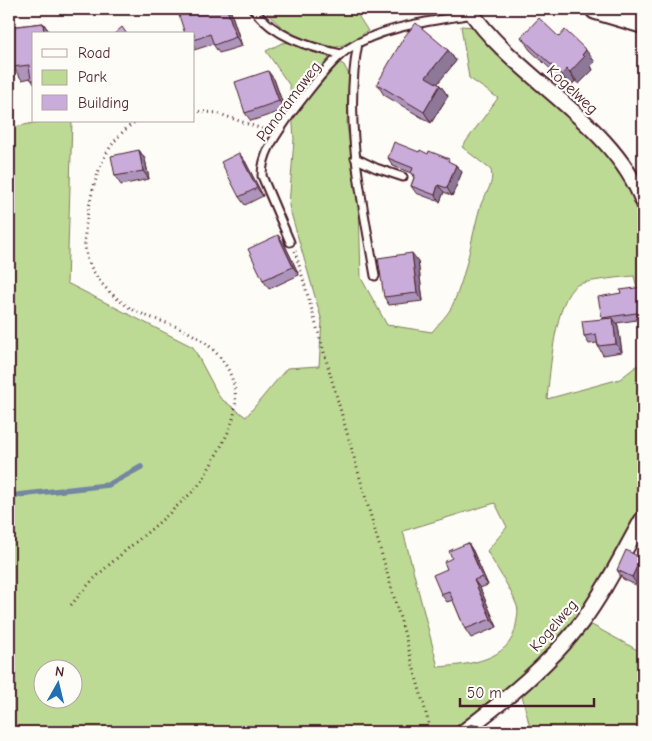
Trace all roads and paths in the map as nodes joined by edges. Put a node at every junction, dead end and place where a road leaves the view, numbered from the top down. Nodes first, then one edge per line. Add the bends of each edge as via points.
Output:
1 (253, 9) edge
2 (596, 9) edge
3 (471, 11) edge
4 (640, 18) edge
5 (358, 43) junction
6 (341, 54) junction
7 (195, 111) edge
8 (135, 122) edge
9 (277, 135) junction
10 (355, 158) junction
11 (404, 177) dead end
12 (643, 202) edge
13 (290, 242) joint
14 (375, 276) dead end
15 (643, 518) edge
16 (71, 605) dead end
17 (431, 732) edge
18 (463, 732) edge

1 - 6 lane via 292,39
2 - 4 main road
3 - 5 lane, Panoramaweg via 397,28
3 - 12 street, Kogelweg via 515,60 598,136 625,168
5 - 6 lane, Panoramaweg
5 - 10 lane via 352,92
6 - 9 lane, Panoramaweg
7 - 9 path via 217,113
8 - 16 path via 108,150 98,169 85,223 88,259 107,291 131,308 202,340 227,365 234,384 234,416 198,486 96,577
9 - 13 lane, Panoramaweg via 267,149 262,176
10 - 11 lane
10 - 14 lane
13 - 17 path via 298,256
15 - 18 street, Kogelweg via 595,602 568,639

